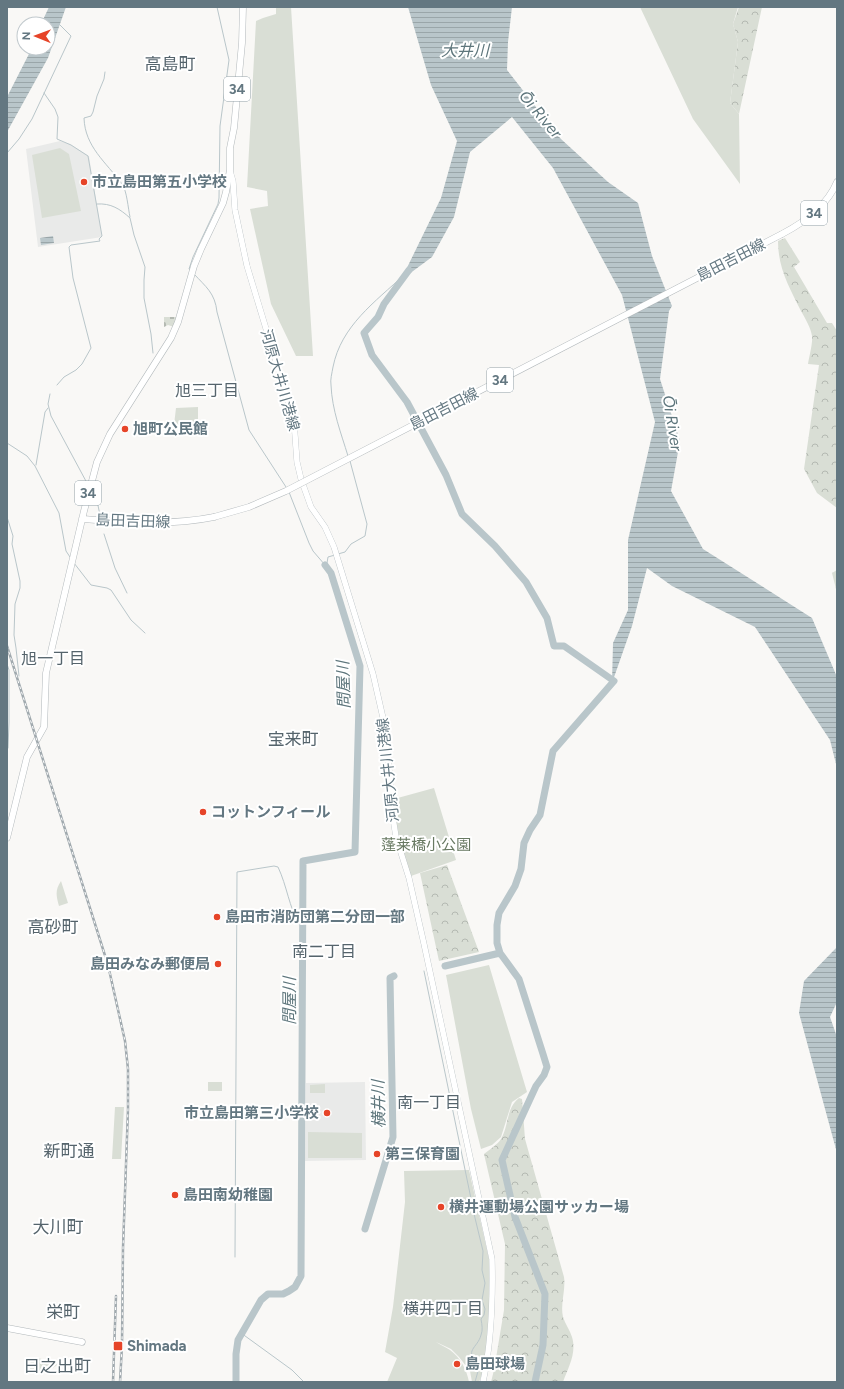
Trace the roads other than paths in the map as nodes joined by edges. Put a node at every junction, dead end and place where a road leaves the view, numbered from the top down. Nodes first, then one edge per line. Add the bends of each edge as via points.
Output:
1 (243, 7) edge
2 (230, 170) junction
3 (837, 182) edge
4 (82, 519) junction
5 (7, 838) edge
6 (7, 1328) edge
7 (82, 1342) dead end
8 (482, 1382) edge

1 - 2 main road, 34
2 - 4 main road, 島田吉田線 / 34 via 224,202 192,270 174,332 103,447
2 - 8 main road, 河原大井川港線 via 235,210 247,266 294,421 301,479 311,507 325,527 334,547 373,674 386,731 396,837 409,878 492,1259 492,1326
3 - 4 main road, 島田吉田線 / 34, bridge via 830,195 799,225 286,491 248,507 214,517 188,521 155,523
4 - 5 main road, 島田吉田線 / 34 via 46,673 44,727 27,757
6 - 7 main road

